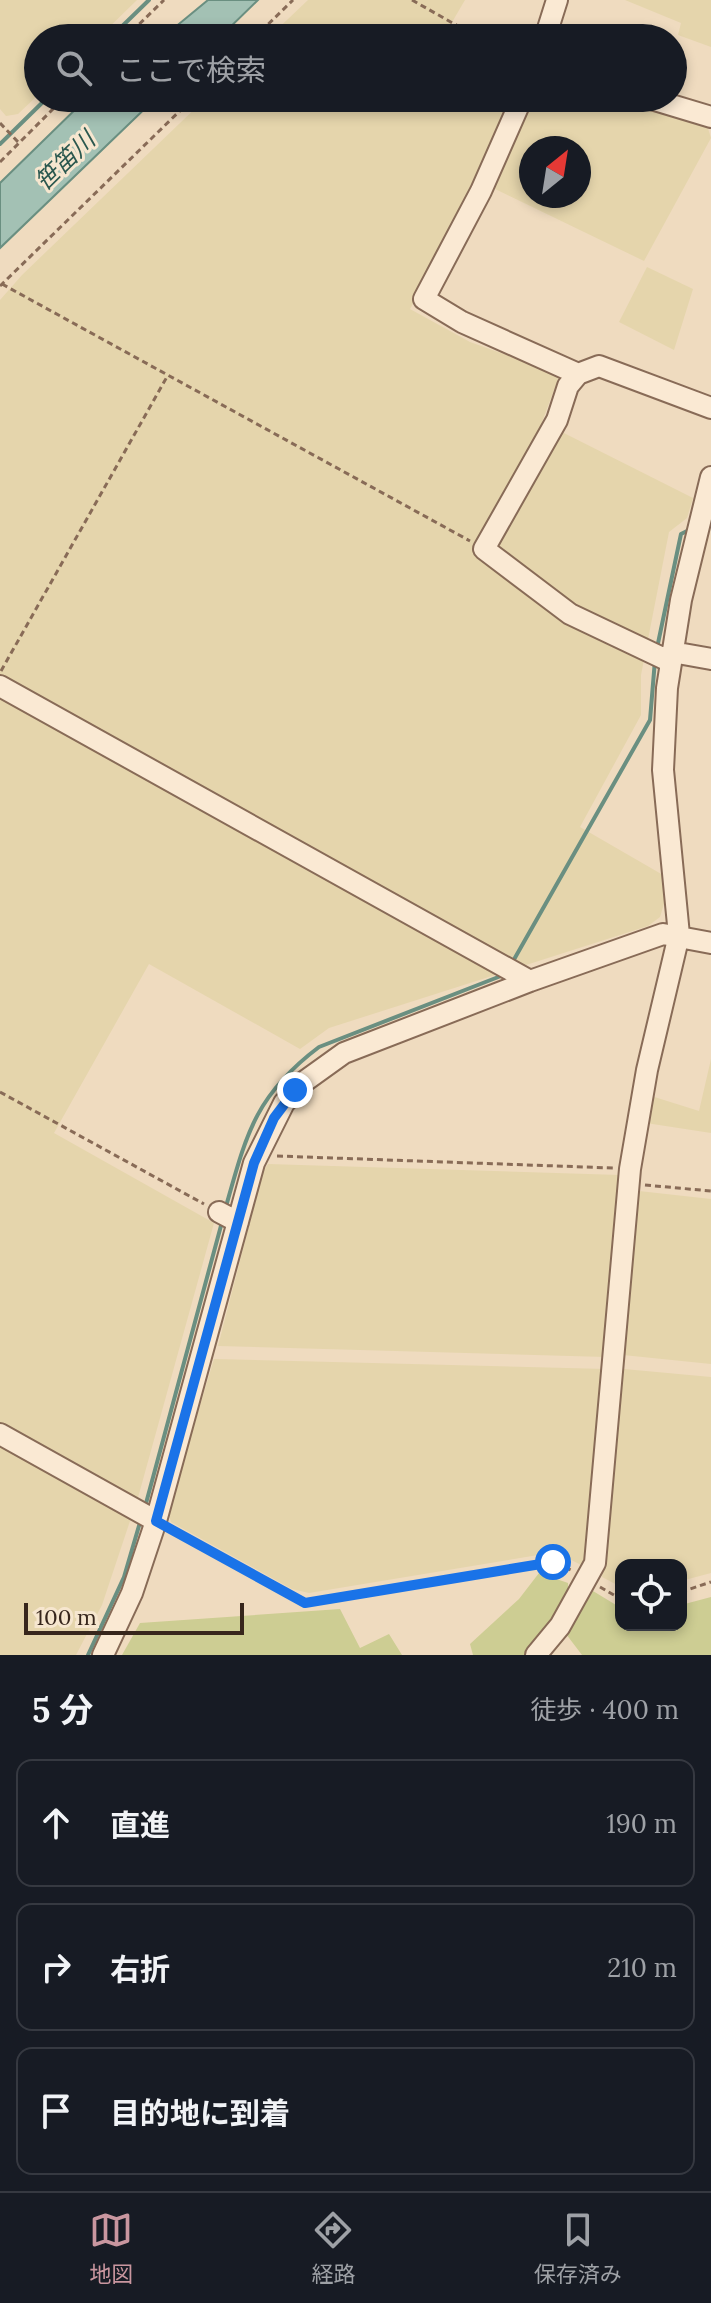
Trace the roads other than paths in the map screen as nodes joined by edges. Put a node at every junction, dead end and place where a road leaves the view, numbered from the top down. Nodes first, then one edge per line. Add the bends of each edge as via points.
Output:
1 (557, 0) edge
2 (549, 24) edge
3 (687, 110) edge
4 (516, 112) edge
5 (711, 117) edge
6 (578, 374) junction
7 (711, 408) edge
8 (711, 477) edge
9 (663, 656) junction
10 (711, 659) edge
11 (0, 686) edge
12 (679, 935) junction
13 (711, 943) edge
14 (516, 973) junction
15 (0, 1434) edge
16 (147, 1516) junction
17 (103, 1655) edge
18 (536, 1655) edge

1 - 2 street
3 - 5 street
4 - 6 street via 424,299 462,322
6 - 7 street via 599,366
6 - 9 street via 484,549 570,614
8 - 9 street
9 - 10 street
9 - 12 street via 663,758
11 - 14 street
12 - 13 street
12 - 14 street via 655,935
12 - 18 street via 629,1176 595,1563 560,1626
14 - 16 street via 357,1046 329,1062 284,1103 228,1217
15 - 16 street
16 - 17 street via 132,1593

